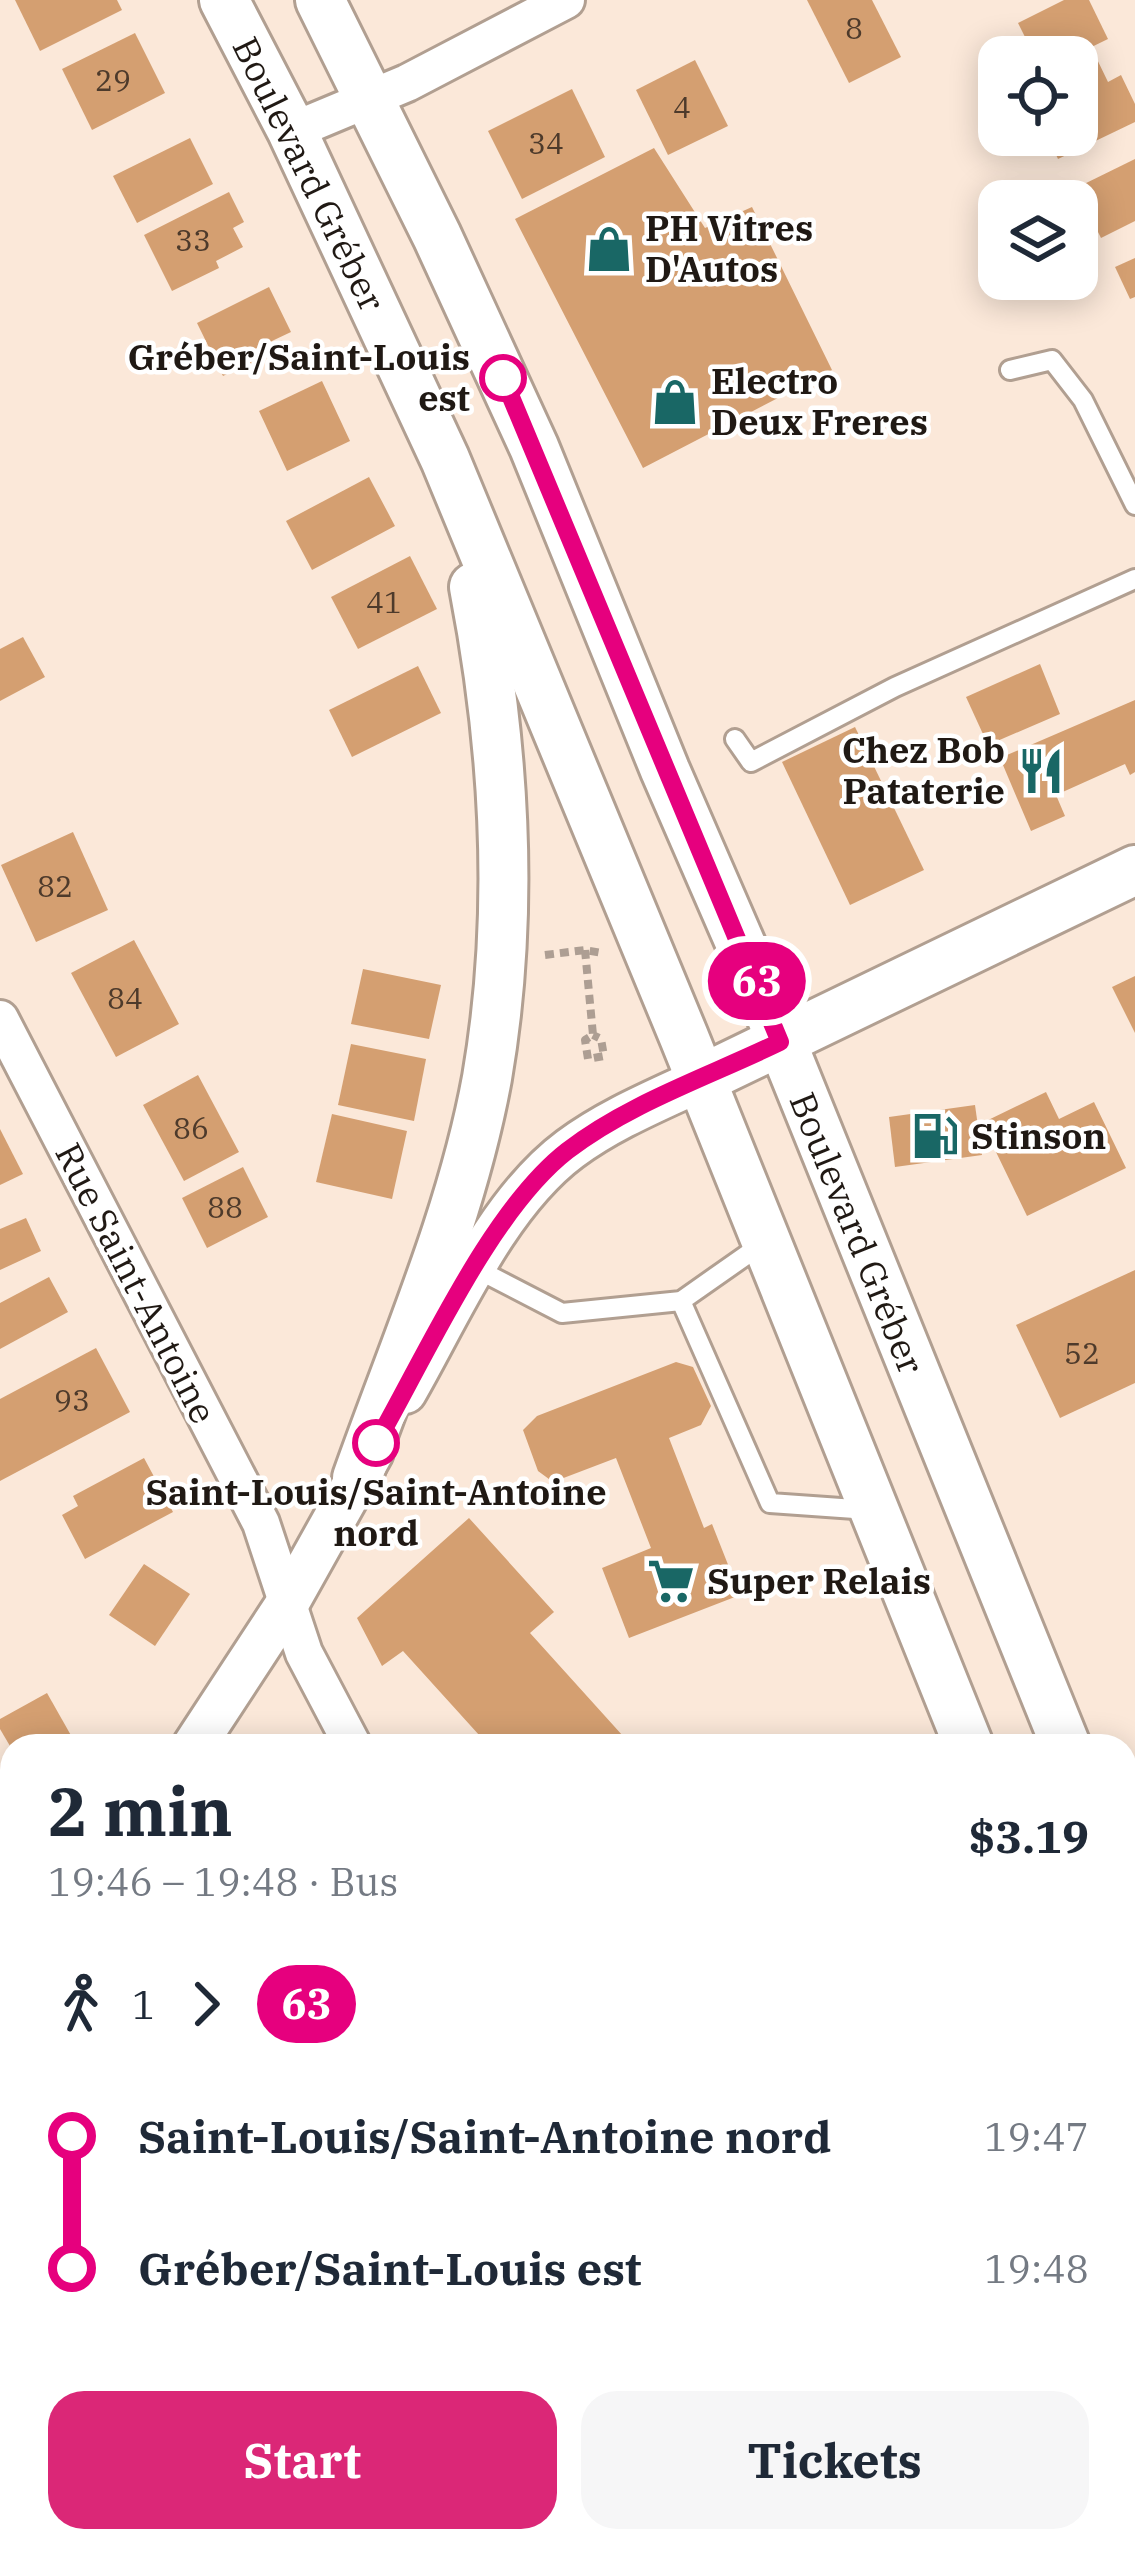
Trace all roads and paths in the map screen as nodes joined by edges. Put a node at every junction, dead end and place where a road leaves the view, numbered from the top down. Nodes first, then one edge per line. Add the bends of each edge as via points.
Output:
1 (224, 0) edge
2 (320, 0) edge
3 (566, 0) edge
4 (370, 98) junction
5 (292, 131) junction
6 (1010, 370) dead end
7 (445, 459) junction
8 (1135, 505) edge
9 (1135, 579) edge
10 (735, 739) dead end
11 (1135, 871) edge
12 (644, 943) junction
13 (585, 950) junction
14 (500, 960) junction
15 (0, 1019) edge
16 (593, 1035) dead end
17 (780, 1042) junction
18 (700, 1080) junction
19 (765, 1242) junction
20 (475, 1268) junction
21 (680, 1301) junction
22 (357, 1478) junction
23 (874, 1510) junction
24 (287, 1604) junction
25 (202, 1734) edge
26 (347, 1734) edge
27 (964, 1734) edge
28 (1061, 1734) edge

1 - 5 main road, Boulevard Gréber
2 - 4 main road, Boulevard Gréber
3 - 4 street
4 - 5 street
4 - 17 main road, Boulevard Gréber via 534,447
5 - 7 main road, Boulevard Gréber
6 - 8 lane via 1052,360 1083,400
7 - 12 main road, Boulevard Gréber
7 - 14 main road via 488,661 503,807
9 - 10 lane via 751,762
11 - 17 main road
12 - 13 path
12 - 18 main road, Boulevard Gréber
13 - 14 path
13 - 16 path
14 - 22 main road via 473,1139
15 - 24 street, Rue Saint-Antoine via 260,1523
17 - 18 main road
17 - 28 main road, Boulevard Gréber
18 - 19 main road, Boulevard Gréber
18 - 20 street via 568,1150 524,1194
19 - 21 lane
19 - 23 main road, Boulevard Gréber
20 - 21 lane via 562,1313
20 - 22 street
21 - 23 lane via 770,1503
22 - 24 street
23 - 27 main road, Boulevard Gréber
24 - 25 street
24 - 26 street, Rue Saint-Antoine

